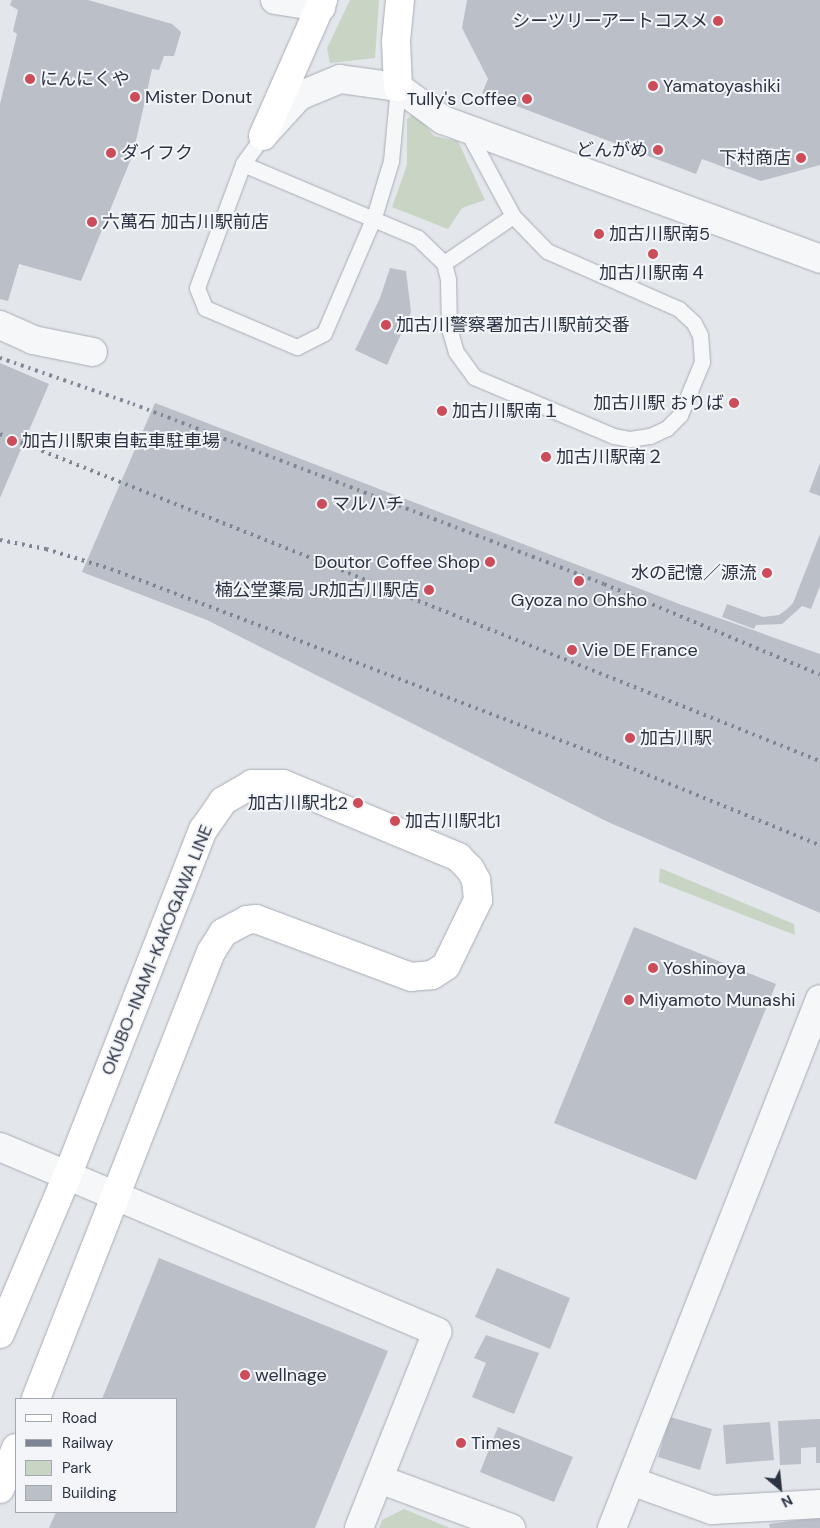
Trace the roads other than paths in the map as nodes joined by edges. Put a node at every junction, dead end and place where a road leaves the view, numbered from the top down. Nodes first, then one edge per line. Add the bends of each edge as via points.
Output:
1 (275, 0) edge
2 (400, 0) edge
3 (322, 4) edge
4 (398, 87) junction
5 (463, 126) junction
6 (263, 136) junction
7 (243, 164) junction
8 (513, 216) junction
9 (374, 218) junction
10 (820, 259) edge
11 (444, 263) junction
12 (0, 325) edge
13 (94, 352) dead end
14 (820, 999) edge
15 (0, 1146) edge
16 (68, 1174) junction
17 (116, 1195) junction
18 (0, 1334) edge
19 (36, 1398) edge
20 (15, 1451) edge
21 (379, 1479) junction
22 (631, 1480) junction
23 (0, 1489) edge
24 (820, 1504) edge
25 (749, 1518) edge
26 (359, 1528) edge
27 (511, 1528) edge
28 (612, 1528) edge

1 - 3 street
2 - 4 main road via 396,41
3 - 6 main road
4 - 5 street via 443,120
4 - 6 street via 340,79 299,96
4 - 9 lane via 391,161
5 - 8 lane via 477,146
5 - 10 street
6 - 7 lane
7 - 9 lane
7 - 9 lane via 197,288 205,308 297,347 324,333
8 - 11 lane
8 - 11 lane via 547,251 679,308 694,323 700,335 702,362 680,414 666,428 630,440 614,436 474,377 456,352 449,328 448,279
9 - 11 lane via 418,238
12 - 13 street via 33,340
14 - 22 street
15 - 16 street
16 - 17 street
16 - 17 main road, OKUBO-INAMI-KAKOGAWA LINE via 203,830 223,801 252,784 283,784 458,858 470,868 476,880 478,900 446,966 432,975 412,977 256,919 246,920 223,934 211,952
16 - 18 main road, OKUBO-INAMI-KAKOGAWA LINE
17 - 19 main road, OKUBO-INAMI-KAKOGAWA LINE
17 - 21 street via 437,1332
20 - 23 main road
21 - 26 street
21 - 27 street
22 - 25 street via 712,1510
22 - 28 street
24 - 25 street

